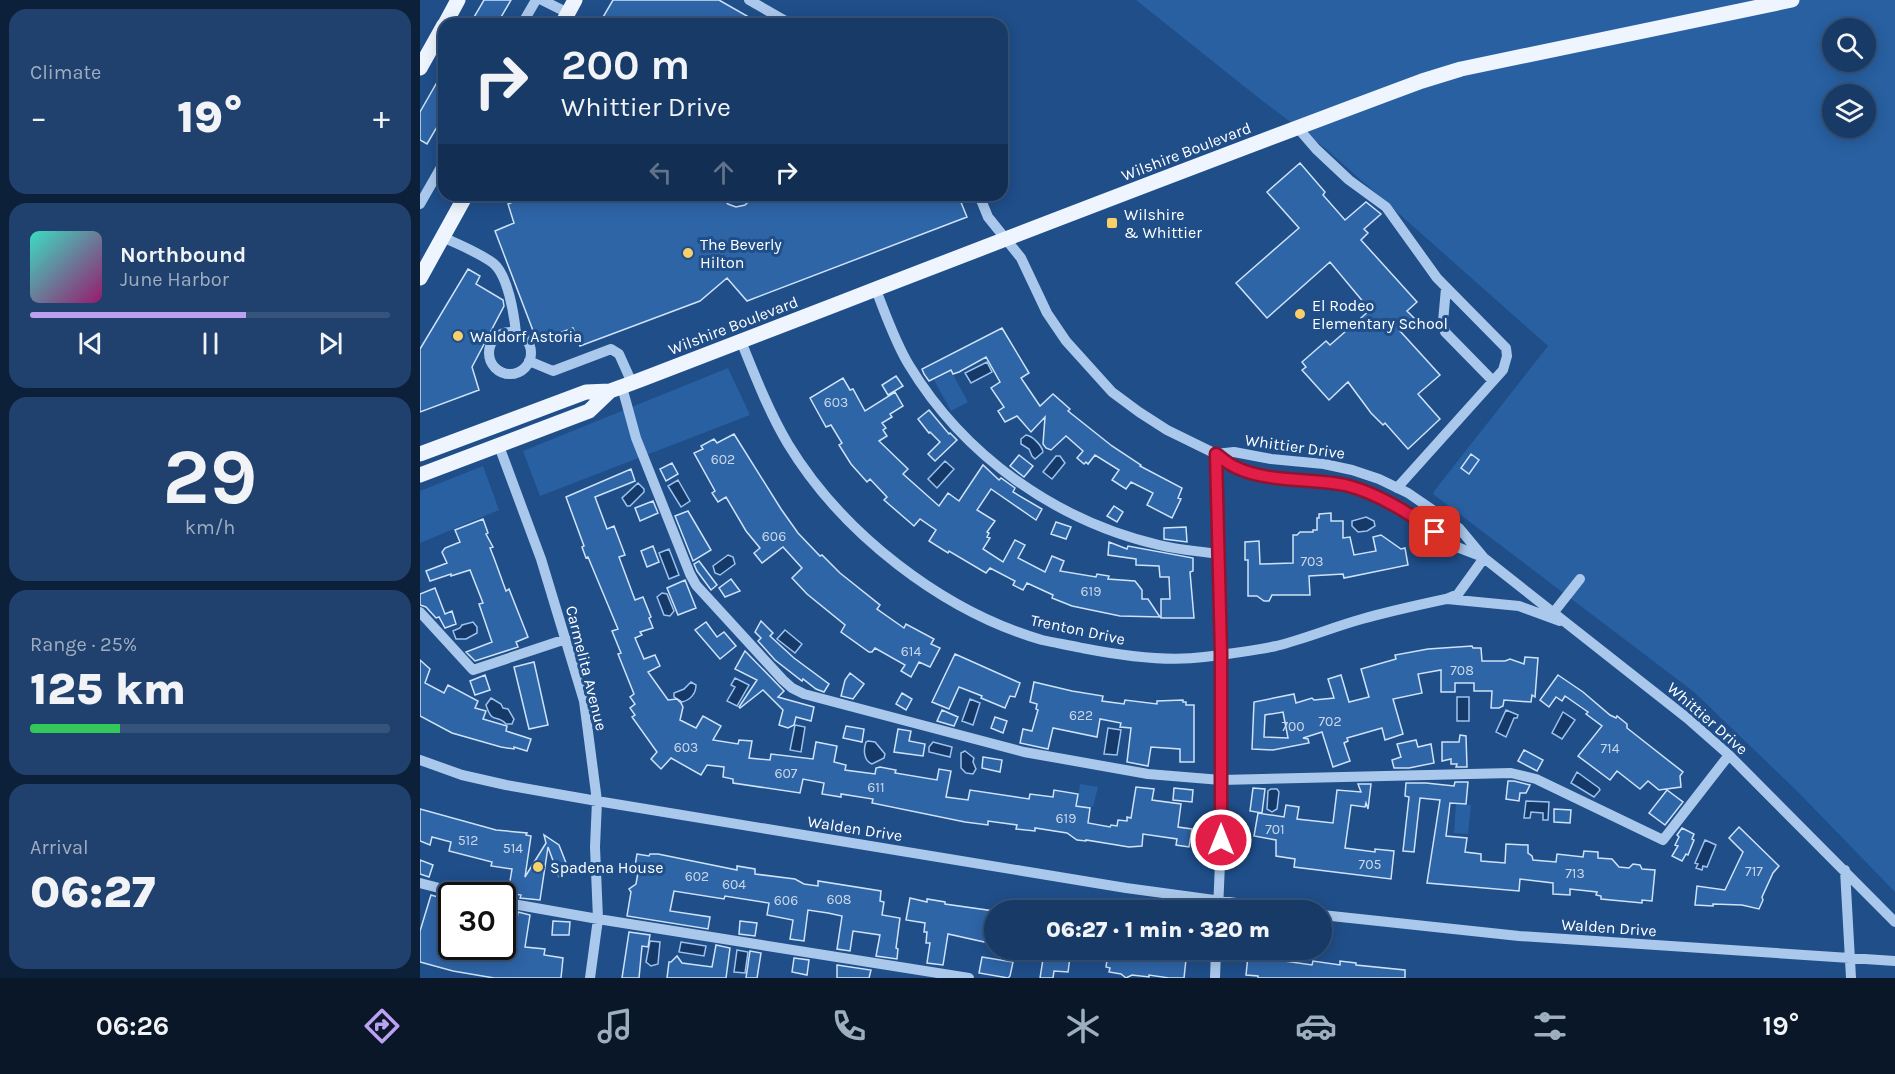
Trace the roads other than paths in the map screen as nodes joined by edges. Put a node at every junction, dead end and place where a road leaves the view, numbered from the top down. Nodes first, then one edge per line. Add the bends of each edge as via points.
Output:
1 (458, 0) edge
2 (536, 0) edge
3 (542, 0) edge
4 (749, 0) edge
5 (1792, 0) edge
6 (568, 12) edge
7 (448, 18) edge
8 (526, 18) edge
9 (780, 18) edge
10 (438, 36) edge
11 (420, 68) edge
12 (1297, 128) junction
13 (438, 172) edge
14 (463, 201) edge
15 (981, 201) edge
16 (420, 204) edge
17 (443, 237) junction
18 (1005, 240) junction
19 (420, 278) edge
20 (1446, 288) junction
21 (876, 290) junction
22 (516, 333) junction
23 (741, 341) junction
24 (529, 361) junction
25 (1493, 381) junction
26 (621, 387) junction
27 (499, 446) junction
28 (420, 454) edge
29 (1216, 454) junction
30 (420, 475) edge
31 (1397, 488) junction
32 (1218, 554) junction
33 (1484, 558) junction
34 (1580, 579) dead end
35 (1446, 599) junction
36 (420, 612) edge
37 (1554, 612) junction
38 (1570, 625) junction
39 (566, 639) junction
40 (1221, 653) junction
41 (1729, 755) junction
42 (420, 760) edge
43 (1221, 780) junction
44 (597, 801) junction
45 (1845, 870) junction
46 (420, 883) edge
47 (438, 888) edge
48 (1187, 900) edge
49 (1218, 900) edge
50 (516, 904) edge
51 (1332, 916) edge
52 (598, 919) junction
53 (1895, 922) edge
54 (1850, 958) junction
55 (1216, 960) edge
56 (1895, 961) edge
57 (590, 978) edge
58 (969, 978) edge
59 (1215, 978) edge
60 (1851, 978) edge

1 - 7 main road
2 - 8 street
3 - 6 street
4 - 9 street
5 - 12 main road, Wilshire Boulevard via 1454,71
10 - 11 main road
12 - 18 main road, Wilshire Boulevard
12 - 20 street via 1349,180 1386,207
13 - 16 street
14 - 17 main road
15 - 18 street, Whittier Drive
17 - 19 main road
17 - 22 street via 494,264 513,306
18 - 21 main road, Wilshire Boulevard
18 - 29 street, Whittier Drive via 1021,258 1047,313 1066,341 1112,392 1167,430
20 - 25 street via 1445,332
20 - 25 street via 1506,348 1503,370
21 - 23 main road, Wilshire Boulevard
21 - 32 street via 921,385 954,426 998,468 1049,502 1104,528 1161,546
22 - 24 street via 527,341
22 - 24 street via 497,336 489,348 490,361 500,371 513,374
23 - 26 main road, Wilshire Boulevard
23 - 40 street, Trenton Drive via 774,417 804,468 842,515 918,580 1009,628 1043,640 1144,656 1182,658
24 - 26 street via 553,371 611,349 619,354
25 - 31 street
26 - 27 main road, Wilshire Boulevard via 589,411
26 - 28 main road, Wilshire Boulevard via 586,392
26 - 43 street via 636,438 690,574 704,595 792,688 1024,752 1148,774
27 - 30 main road, Wilshire Boulevard
27 - 39 street, Carmelita Avenue
29 - 31 street, Whittier Drive via 1234,452 1343,468
29 - 32 street
29 - 33 street, Whittier Drive via 1244,471 1338,484 1373,495 1399,507 1457,547
31 - 33 street, Whittier Drive via 1459,528
32 - 40 street
33 - 35 street, Trenton Drive via 1458,594
33 - 37 street, Whittier Drive
34 - 37 street
35 - 38 street via 1519,606
35 - 40 street, Trenton Drive via 1275,646
36 - 39 street via 473,670
37 - 38 street, Whittier Drive
38 - 41 street, Whittier Drive
39 - 44 street, Carmelita Avenue via 584,701
40 - 43 street
41 - 43 street via 1663,840 1536,779 1511,773
41 - 45 street, Whittier Drive
42 - 44 street, Walden Drive via 462,775
43 - 49 street
44 - 48 street, Walden Drive
44 - 52 street, Carmelita Avenue
45 - 53 street, Whittier Drive
45 - 54 street
46 - 47 street
50 - 52 street
51 - 54 street, Walden Drive via 1519,936
52 - 57 street, Carmelita Avenue
52 - 58 street
54 - 56 street, Walden Drive
54 - 60 street
55 - 59 street

